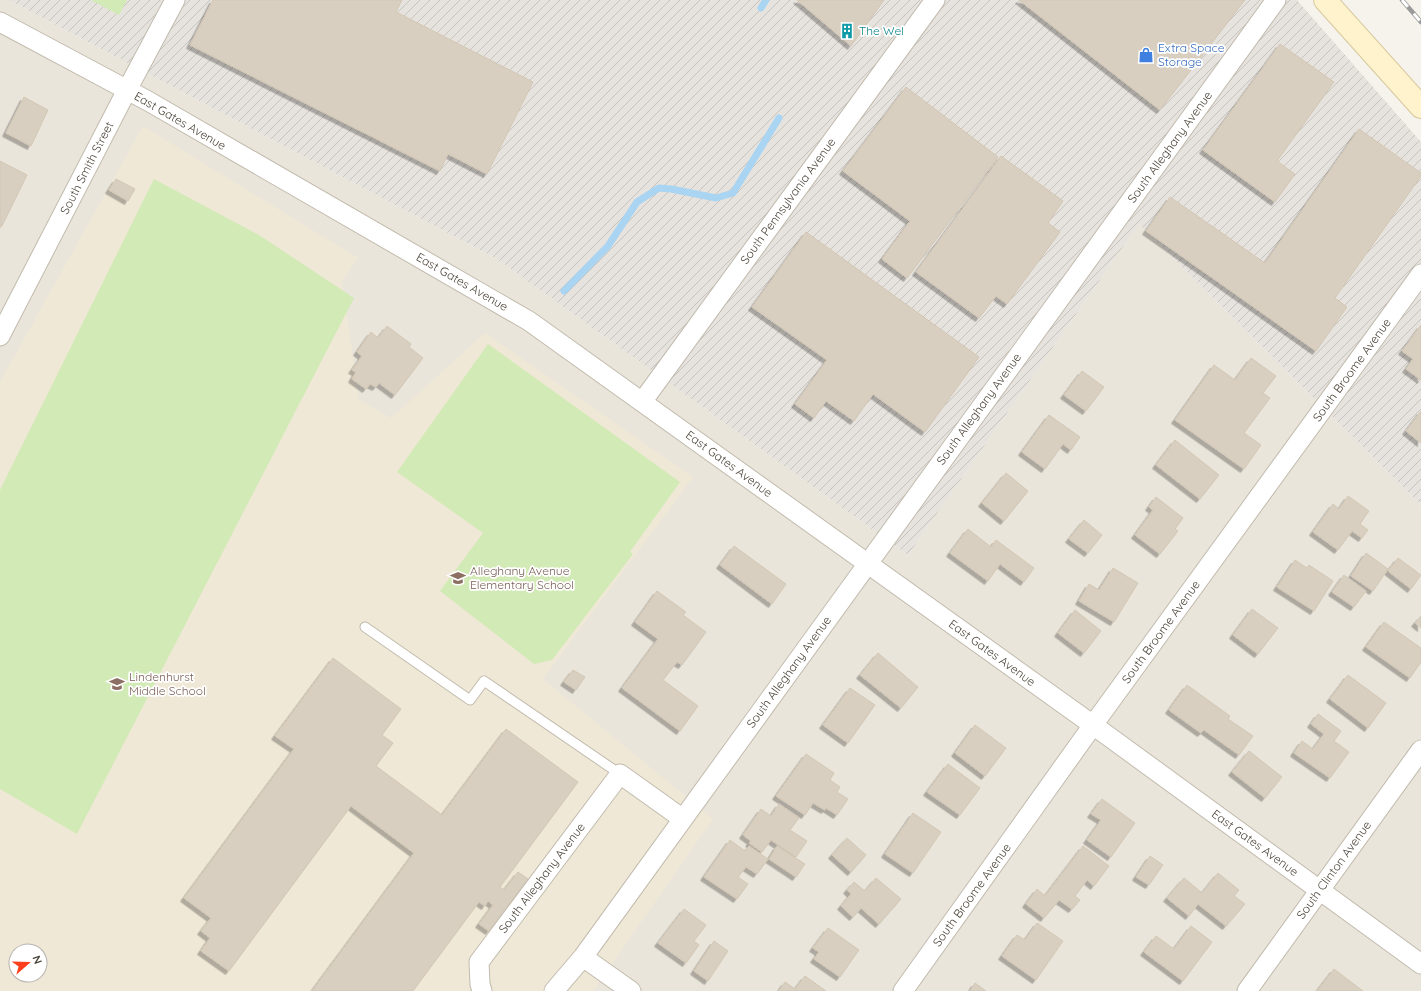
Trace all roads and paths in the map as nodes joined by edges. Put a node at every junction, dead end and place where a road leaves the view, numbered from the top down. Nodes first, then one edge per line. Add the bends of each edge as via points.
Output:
1 (175, 0) edge
2 (935, 0) edge
3 (1276, 0) edge
4 (1325, 0) edge
5 (0, 22) edge
6 (127, 90) junction
7 (1421, 107) edge
8 (1421, 274) edge
9 (0, 336) edge
10 (642, 402) junction
11 (868, 563) junction
12 (365, 627) dead end
13 (1093, 725) junction
14 (1421, 750) edge
15 (620, 774) junction
16 (683, 819) junction
17 (1319, 890) junction
18 (583, 957) junction
19 (1421, 964) edge
20 (482, 991) edge
21 (554, 991) edge
22 (631, 991) edge
23 (903, 991) edge
24 (1247, 991) edge

1 - 6 street, South Smith Street
2 - 10 street, South Pennsylvania Avenue
3 - 11 street, South Alleghany Avenue
4 - 7 main road
5 - 6 street, East Gates Avenue
6 - 9 street, South Smith Street
6 - 10 street, East Gates Avenue via 529,321
8 - 13 street, South Broome Avenue
10 - 11 street, East Gates Avenue
11 - 13 street, East Gates Avenue
11 - 16 street, South Alleghany Avenue
12 - 15 lane via 470,700 484,681
13 - 17 street, East Gates Avenue
13 - 23 street, South Broome Avenue
14 - 17 street, South Clinton Avenue
15 - 16 street
15 - 20 street, South Alleghany Avenue via 479,962
16 - 18 street, South Alleghany Avenue
17 - 19 street, East Gates Avenue
17 - 24 street, South Clinton Avenue
18 - 21 street, South Alleghany Avenue
18 - 22 street

